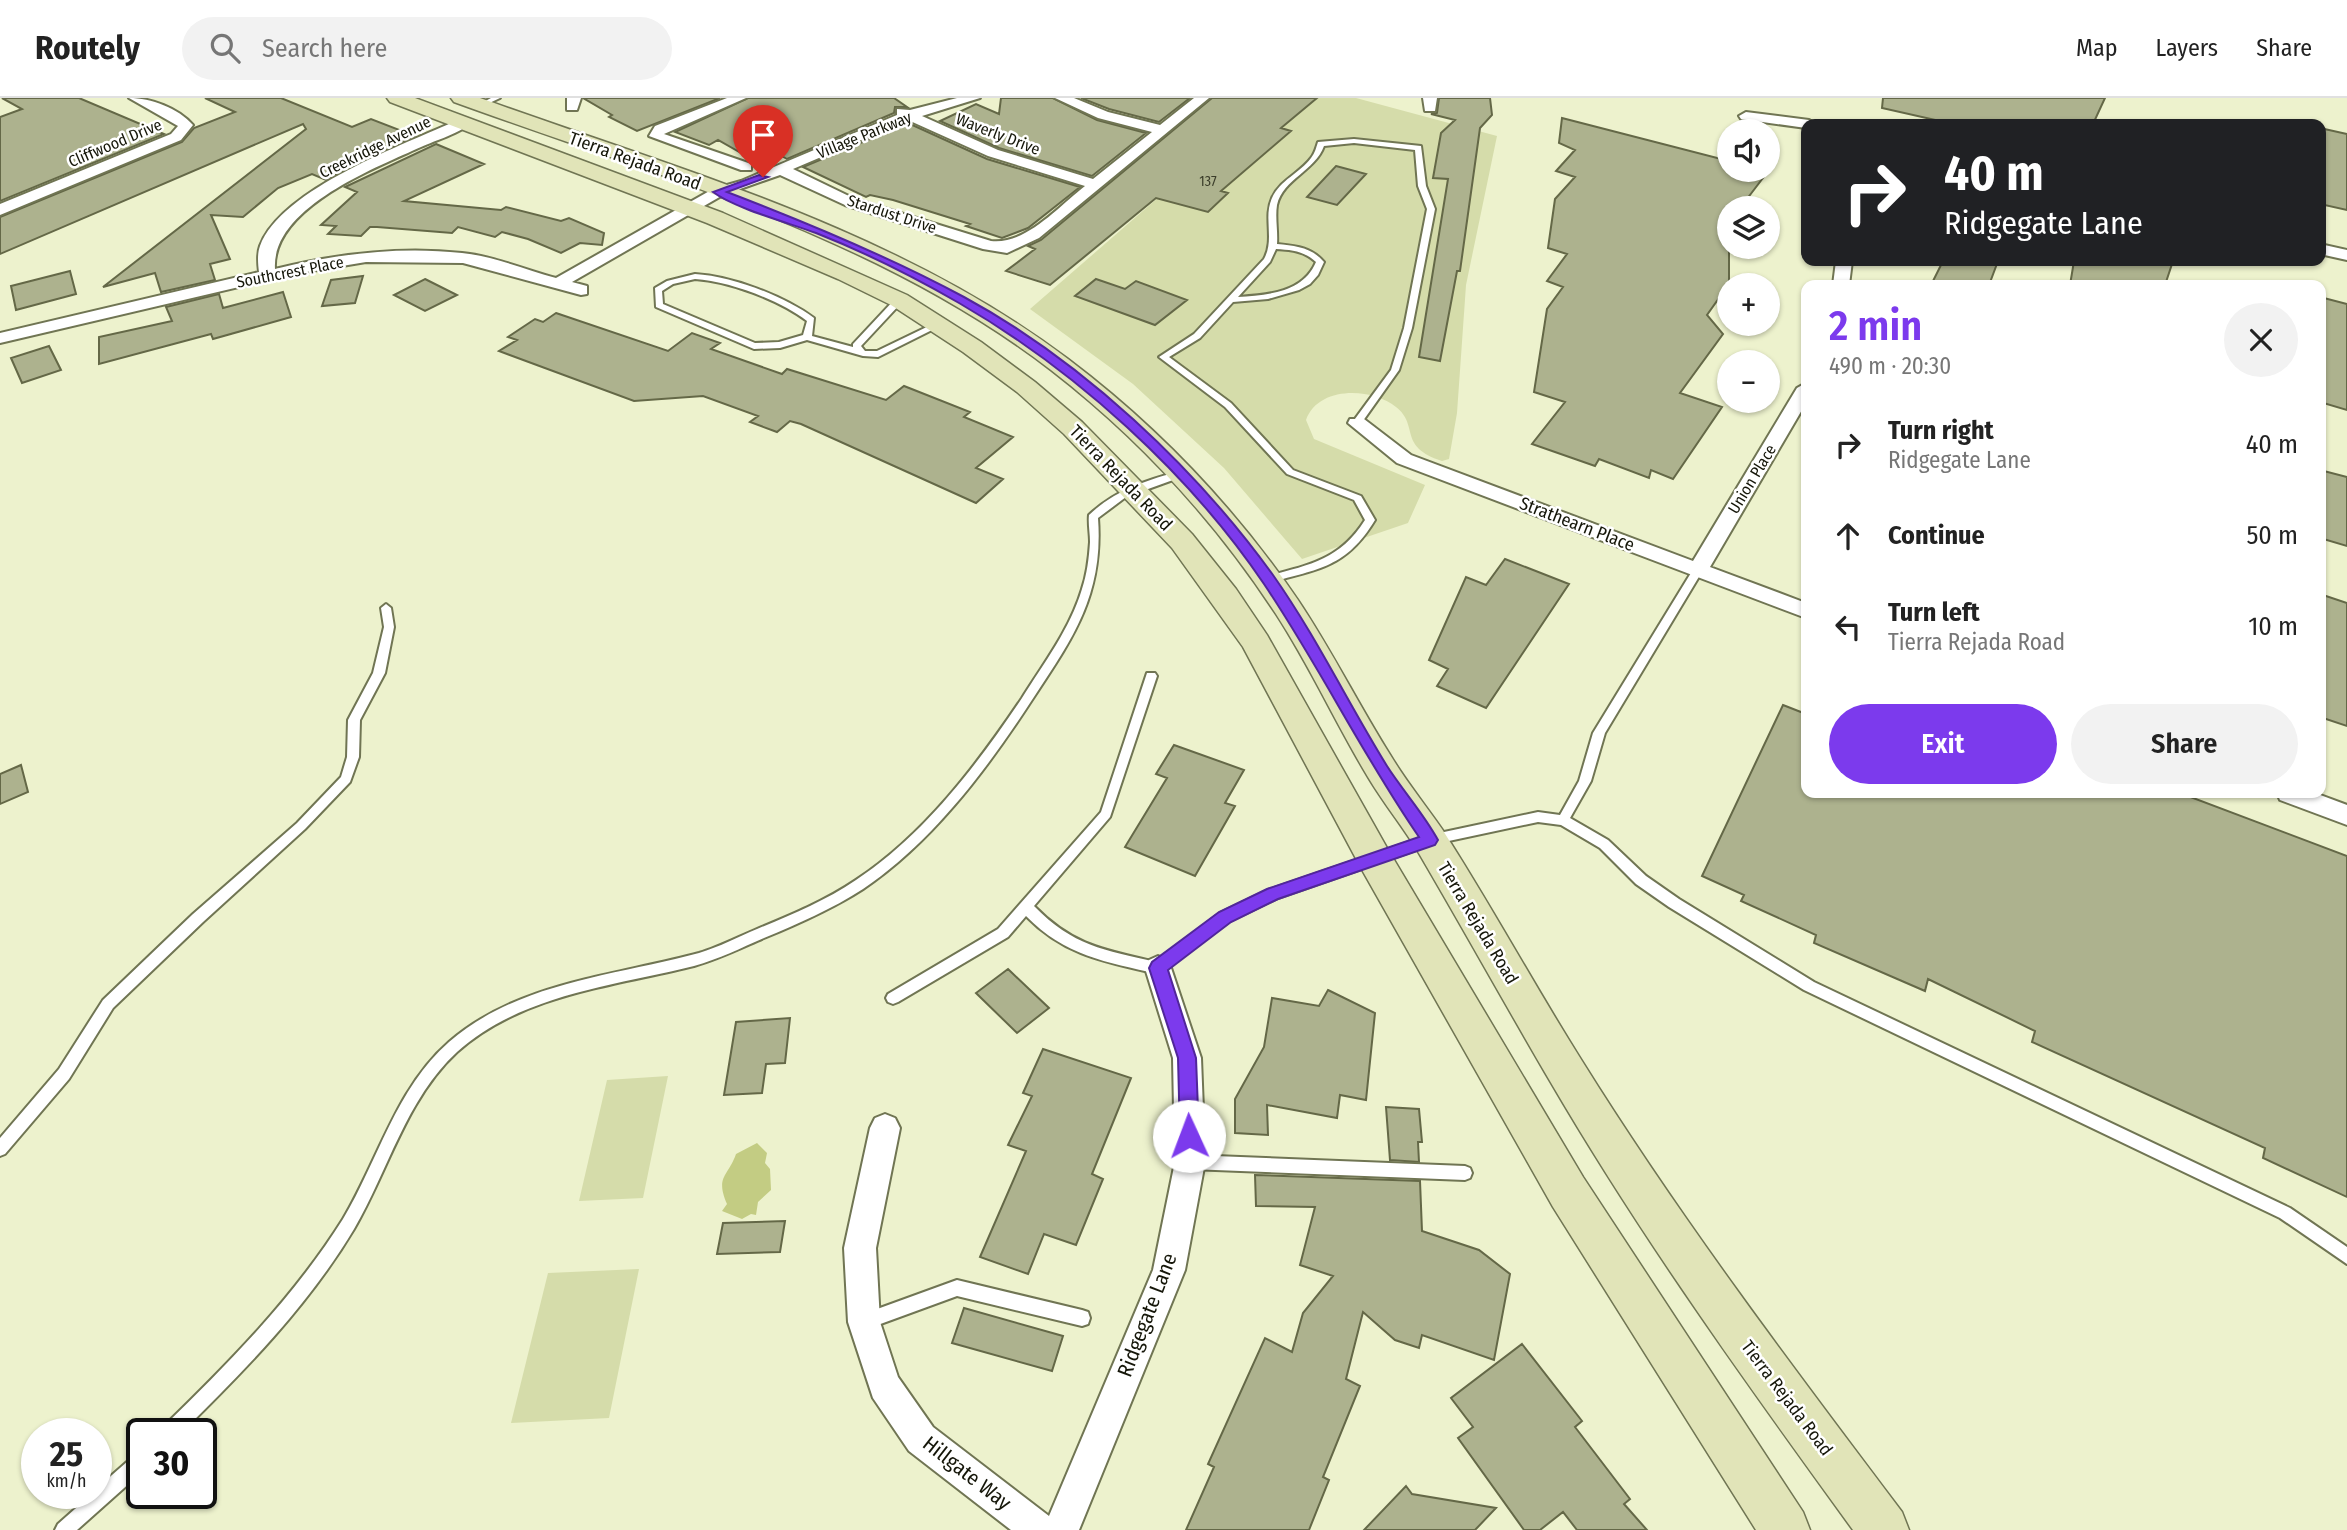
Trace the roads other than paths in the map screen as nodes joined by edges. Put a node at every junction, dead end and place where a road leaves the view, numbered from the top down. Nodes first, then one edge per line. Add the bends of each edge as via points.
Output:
1 (135, 98) edge
2 (397, 98) edge
3 (739, 98) edge
4 (923, 98) edge
5 (974, 98) edge
6 (1062, 98) edge
7 (1202, 98) edge
8 (475, 106) edge
9 (892, 107) junction
10 (908, 116) junction
11 (1746, 116) dead end
12 (1801, 123) edge
13 (1162, 130) junction
14 (746, 167) junction
15 (780, 169) junction
16 (1095, 184) junction
17 (718, 192) junction
18 (689, 208) junction
19 (0, 210) edge
20 (1275, 246) junction
21 (2326, 250) edge
22 (2347, 255) edge
23 (267, 275) junction
24 (559, 283) junction
25 (581, 290) dead end
26 (899, 300) junction
27 (1230, 300) junction
28 (938, 325) junction
29 (807, 337) junction
30 (0, 338) edge
31 (863, 353) junction
32 (1801, 396) edge
33 (1357, 424) joint
34 (1181, 474) junction
35 (1131, 489) junction
36 (1698, 570) junction
37 (1268, 579) junction
38 (386, 608) dead end
39 (1801, 609) edge
40 (1150, 676) dead end
41 (2302, 798) edge
42 (2347, 815) edge
43 (1563, 820) junction
44 (1430, 840) junction
45 (1374, 858) junction
46 (1026, 907) junction
47 (1158, 968) junction
48 (893, 998) dead end
49 (885, 1128) dead end
50 (0, 1149) edge
51 (1190, 1162) junction
52 (1465, 1173) dead end
53 (2347, 1256) edge
54 (1082, 1318) dead end
55 (864, 1322) junction
56 (184, 1418) edge
57 (126, 1474) edge
58 (64, 1530) edge
59 (1039, 1530) edge
60 (1061, 1530) edge
61 (1785, 1530) edge
62 (1884, 1530) edge

1 - 19 street, Cliffwood Drive via 180,120 186,125 183,131
2 - 8 main road, Tierra Rejada Road
3 - 14 street via 660,129 656,136
4 - 9 street, Village Parkway
5 - 10 street, Village Parkway
6 - 13 street via 1103,115
7 - 13 street
8 - 17 main road, Tierra Rejada Road
8 - 18 main road, Tierra Rejada Road
8 - 23 street, Creekridge Avenue via 303,206 269,244
9 - 10 street, Waverly Drive
9 - 14 street, Village Parkway
10 - 15 street, Village Parkway
10 - 16 street, Waverly Drive via 993,153
11 - 12 street
13 - 16 street
14 - 17 street, Village Parkway via 727,178
15 - 16 street, Stardust Drive via 873,210 989,247 1007,248 1033,235
15 - 17 street, Village Parkway
17 - 18 street, Village Parkway
17 - 34 main road, Tierra Rejada Road via 845,241 962,300 1056,361
18 - 24 street, Village Parkway
18 - 26 main road, Tierra Rejada Road
20 - 27 lane
20 - 27 lane via 1314,254 1320,262 1318,270 1286,292
20 - 33 lane via 1272,213 1276,197 1284,185 1307,169 1321,144 1354,141 1418,148 1420,190 1431,209 1408,328 1395,370
21 - 22 street
23 - 24 street, Southcrest Place via 366,257 434,256 494,264
23 - 30 street, Southcrest Place
24 - 25 street, Southcrest Place
26 - 28 main road, Tierra Rejada Road
26 - 31 lane via 856,346
27 - 37 lane via 1197,336 1163,356 1228,405 1290,472 1358,498 1370,520 1358,542 1343,555
28 - 31 lane via 878,354
28 - 35 main road, Tierra Rejada Road via 1026,387
29 - 29 lane via 811,320 797,309 715,276 671,280 658,290 659,305 754,346
29 - 31 lane
32 - 36 street, Union Place
33 - 36 street, Strathearn Place via 1404,459
34 - 35 lane
34 - 37 main road, Tierra Rejada Road
35 - 45 main road, Tierra Rejada Road via 1182,541 1256,643
35 - 56 lane via 1093,517 1093,577 1063,644 1030,695 948,802 887,864 841,896 785,924 702,958 524,1004 491,1019 454,1046 424,1075 349,1223 299,1294
36 - 39 street, Strathearn Place
36 - 43 lane via 1598,733 1585,780
37 - 44 main road, Tierra Rejada Road via 1312,646 1382,771
38 - 50 lane via 389,627 380,673 354,720 353,757 346,779 301,827 108,1004 64,1074
40 - 46 lane via 1106,814
41 - 42 street
43 - 44 lane via 1538,817
43 - 53 lane via 1604,844 1641,880 1674,903 1808,986 2285,1213
44 - 45 lane
44 - 62 main road, Tierra Rejada Road via 1570,1078 1722,1310
45 - 47 lane via 1273,894 1225,917
45 - 61 main road, Tierra Rejada Road via 1568,1192
46 - 47 lane via 1046,930 1077,949
46 - 48 lane via 1003,933
47 - 51 street, Ridgegate Lane via 1187,1058
49 - 55 street, Hillgate Way via 860,1248
51 - 52 lane
51 - 60 street, Ridgegate Lane via 1168,1270
54 - 55 lane via 957,1288
55 - 59 street, Hillgate Way via 885,1386 921,1440
57 - 58 lane

